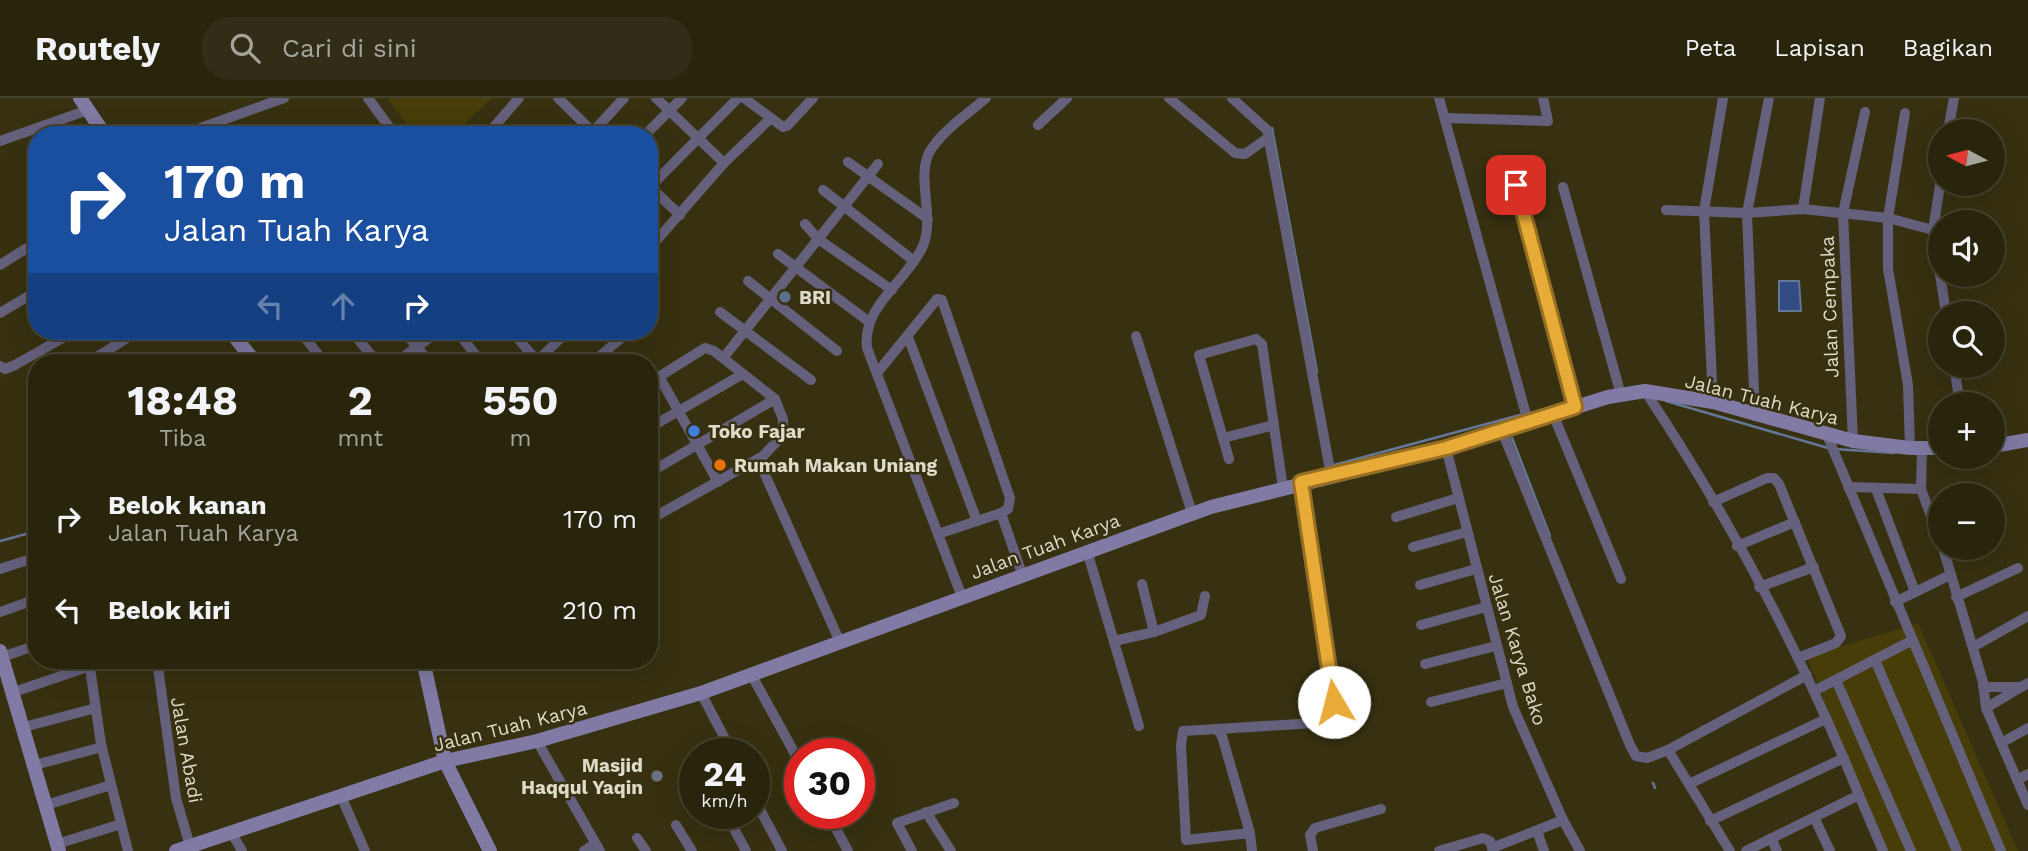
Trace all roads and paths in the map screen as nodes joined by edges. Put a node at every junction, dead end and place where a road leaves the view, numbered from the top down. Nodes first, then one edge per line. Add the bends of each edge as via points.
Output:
1 (284, 98) edge
2 (368, 98) edge
3 (519, 98) edge
4 (558, 98) edge
5 (624, 98) edge
6 (656, 98) edge
7 (682, 98) edge
8 (738, 98) edge
9 (744, 98) edge
10 (813, 98) edge
11 (986, 98) edge
12 (1066, 98) edge
13 (1169, 98) edge
14 (1232, 98) edge
15 (1439, 98) edge
16 (1543, 98) edge
17 (1723, 98) edge
18 (1769, 98) edge
19 (1820, 98) edge
20 (1954, 98) edge
21 (756, 102) edge
22 (84, 104) edge
23 (669, 111) junction
24 (1865, 112) dead end
25 (1905, 113) dead end
26 (1445, 118) junction
27 (770, 119) junction
28 (1950, 119) edge
29 (1038, 125) dead end
30 (34, 126) edge
31 (99, 126) edge
32 (206, 126) edge
33 (388, 126) edge
34 (495, 126) edge
35 (586, 126) edge
36 (601, 126) edge
37 (654, 126) edge
38 (28, 129) edge
39 (1269, 137) junction
40 (698, 138) junction
41 (0, 141) edge
42 (1510, 160) dead end
43 (848, 162) dead end
44 (724, 163) junction
45 (878, 164) dead end
46 (869, 177) junction
47 (658, 179) edge
48 (1563, 187) dead end
49 (823, 190) dead end
50 (658, 194) edge
51 (844, 208) junction
52 (1803, 209) junction
53 (1666, 211) dead end
54 (1704, 211) junction
55 (1747, 213) junction
56 (1843, 213) junction
57 (680, 215) junction
58 (1888, 218) junction
59 (928, 219) junction
60 (805, 224) dead end
61 (1928, 229) edge
62 (658, 239) edge
63 (818, 239) junction
64 (28, 250) edge
65 (778, 254) dead end
66 (914, 261) junction
67 (0, 265) edge
68 (794, 265) junction
69 (748, 281) dead end
70 (892, 290) junction
71 (28, 296) edge
72 (769, 299) junction
73 (720, 312) dead end
74 (0, 313) edge
75 (868, 321) junction
76 (744, 331) junction
77 (1136, 336) dead end
78 (908, 337) junction
79 (59, 340) edge
80 (124, 340) edge
81 (237, 340) edge
82 (307, 340) edge
83 (359, 340) edge
84 (412, 340) edge
85 (427, 340) edge
86 (464, 340) edge
87 (520, 340) edge
88 (559, 340) edge
89 (619, 340) edge
90 (418, 347) junction
91 (837, 351) dead end
92 (34, 354) edge
93 (102, 354) edge
94 (249, 354) edge
95 (318, 354) edge
96 (370, 354) edge
97 (408, 354) edge
98 (423, 354) edge
99 (475, 354) edge
100 (531, 354) edge
101 (545, 354) edge
102 (602, 354) edge
103 (724, 357) junction
104 (28, 358) edge
105 (0, 366) edge
106 (743, 373) junction
107 (877, 373) junction
108 (660, 378) joint
109 (811, 380) dead end
110 (1645, 391) junction
111 (1621, 395) junction
112 (775, 400) junction
113 (1713, 402) junction
114 (1575, 407) junction
115 (678, 410) junction
116 (1553, 414) junction
117 (1755, 416) junction
118 (658, 422) edge
119 (1528, 422) junction
120 (1274, 425) junction
121 (1502, 431) junction
122 (1827, 435) junction
123 (1223, 438) junction
124 (2028, 440) edge
125 (1853, 441) junction
126 (699, 444) junction
127 (2005, 444) edge
128 (1446, 448) junction
129 (1916, 448) junction
130 (1928, 448) edge
131 (758, 459) junction
132 (1229, 459) dead end
133 (658, 468) edge
134 (1331, 475) junction
135 (718, 482) junction
136 (1301, 482) junction
137 (1848, 487) junction
138 (1283, 488) junction
139 (1876, 489) junction
140 (1921, 489) junction
141 (1458, 498) junction
142 (1713, 502) junction
143 (1928, 508) edge
144 (1001, 513) junction
145 (1192, 513) junction
146 (658, 515) edge
147 (1396, 516) dead end
148 (977, 521) junction
149 (1795, 522) junction
150 (1467, 532) junction
151 (938, 534) junction
152 (1737, 546) junction
153 (1413, 547) dead end
154 (1087, 551) junction
155 (28, 560) edge
156 (1947, 560) edge
157 (1814, 567) junction
158 (2018, 568) dead end
159 (0, 569) edge
160 (1476, 569) junction
161 (1022, 574) junction
162 (1951, 575) junction
163 (1621, 579) dead end
164 (1142, 584) dead end
165 (1420, 585) dead end
166 (1759, 587) junction
167 (1914, 592) junction
168 (1205, 596) dead end
169 (962, 597) junction
170 (1956, 597) junction
171 (28, 602) edge
172 (1895, 602) junction
173 (1486, 607) junction
174 (0, 612) edge
175 (2028, 616) edge
176 (1421, 625) dead end
177 (1154, 632) junction
178 (1114, 641) junction
179 (1911, 641) junction
180 (840, 642) junction
181 (1496, 646) junction
182 (28, 647) edge
183 (1973, 647) junction
184 (1, 654) edge
185 (1798, 658) junction
186 (1875, 660) junction
187 (1425, 664) dead end
188 (87, 669) edge
189 (90, 669) edge
190 (158, 669) edge
191 (425, 669) edge
192 (751, 674) junction
193 (1807, 675) junction
194 (1836, 680) junction
195 (1507, 683) junction
196 (2025, 685) edge
197 (1983, 687) junction
198 (1814, 691) junction
199 (14, 692) junction
200 (701, 693) junction
201 (1431, 702) dead end
202 (96, 708) junction
203 (1986, 708) junction
204 (1826, 719) junction
205 (1139, 726) dead end
206 (24, 727) junction
207 (2028, 728) edge
208 (1217, 729) junction
209 (725, 738) edge
210 (786, 738) edge
211 (537, 741) junction
212 (2001, 743) junction
213 (102, 747) junction
214 (1668, 750) junction
215 (1844, 758) junction
216 (444, 761) junction
217 (34, 765) junction
218 (2028, 774) edge
219 (2017, 780) junction
220 (1689, 784) junction
221 (111, 785) junction
222 (1859, 795) junction
223 (341, 796) junction
224 (954, 803) dead end
225 (46, 805) junction
226 (2028, 805) edge
227 (1381, 809) dead end
228 (926, 813) junction
229 (1815, 819) junction
230 (1563, 820) junction
231 (1710, 821) junction
232 (121, 824) junction
233 (676, 825) dead end
234 (770, 828) edge
235 (734, 829) edge
236 (836, 829) edge
237 (1537, 831) junction
238 (231, 832) junction
239 (1250, 833) junction
240 (1310, 835) junction
241 (637, 838) dead end
242 (1771, 838) junction
243 (598, 847) edge
244 (58, 848) edge
245 (183, 849) edge
246 (1493, 850) edge
247 (128, 851) edge
248 (242, 851) edge
249 (365, 851) edge
250 (491, 851) edge
251 (584, 851) edge
252 (646, 851) edge
253 (692, 851) edge
254 (746, 851) edge
255 (782, 851) edge
256 (848, 851) edge
257 (912, 851) edge
258 (951, 851) edge
259 (1252, 851) edge
260 (1302, 851) edge
261 (1313, 851) edge
262 (1439, 851) edge
263 (1544, 851) edge
264 (1580, 851) edge
265 (1730, 851) edge
266 (1745, 851) edge
267 (1777, 851) edge
268 (1830, 851) edge
269 (1883, 851) edge
270 (1911, 851) edge
271 (1957, 851) edge
272 (2001, 851) edge

1 - 32 street
2 - 33 street
3 - 34 street
4 - 35 street
5 - 36 street
6 - 23 street
7 - 23 street
8 - 40 street
9 - 21 street
10 - 27 street via 788,126 778,126
11 - 59 street via 927,156
12 - 29 street
13 - 39 street via 1235,153 1245,154
14 - 39 street via 1264,124
15 - 26 street
16 - 26 street via 1548,121
17 - 54 street
18 - 55 street
19 - 52 street
20 - 28 street
21 - 27 street
22 - 30 street
22 - 31 main road
23 - 37 street
23 - 40 street
24 - 56 street, Jalan Cempaka
25 - 58 street
26 - 119 street
27 - 44 street
38 - 41 street
39 - 134 street
40 - 44 street
40 - 47 street
42 - 114 street
43 - 46 street
44 - 57 street
45 - 46 street
46 - 51 street
46 - 59 street
48 - 111 street
49 - 51 street
50 - 57 street
51 - 63 street
51 - 66 street
52 - 55 street
52 - 56 street
53 - 54 street
54 - 55 street
54 - 113 street
55 - 117 street
56 - 58 street
56 - 125 street, Jalan Cempaka
57 - 62 street
58 - 61 street
58 - 129 street via 1888,269
59 - 66 street
60 - 63 street
63 - 68 street
63 - 70 street
64 - 67 street
65 - 68 street
66 - 70 street
68 - 72 street
68 - 75 street
69 - 72 street
70 - 75 street
71 - 74 street
72 - 76 street
72 - 91 street
73 - 76 street
75 - 107 street via 867,348
76 - 103 street
76 - 109 street
77 - 145 street
78 - 107 street
78 - 144 street via 937,299 942,300 1010,498 1008,509
78 - 148 street
79 - 92 street
80 - 93 street
81 - 94 main road
82 - 95 street
83 - 96 street
84 - 90 street
85 - 90 street
86 - 99 street
87 - 100 street
88 - 101 street
89 - 102 street
90 - 97 street
90 - 98 street
103 - 106 street
103 - 108 street via 705,348
104 - 105 street via 5,369
106 - 112 street
106 - 115 street
107 - 151 street
108 - 115 street
110 - 111 main road, Jalan Tuah Karya
110 - 113 main road, Jalan Tuah Karya
110 - 142 street
111 - 114 main road, Jalan Tuah Karya
112 - 126 street
112 - 131 street via 783,419 783,435
113 - 117 main road, Jalan Tuah Karya
114 - 116 main road, Jalan Tuah Karya
115 - 118 street
115 - 126 street
116 - 119 main road, Jalan Tuah Karya
116 - 163 street
117 - 122 main road, Jalan Tuah Karya
119 - 121 main road, Jalan Tuah Karya
120 - 123 street
120 - 123 street via 1262,344 1250,338 1199,355
120 - 138 street
121 - 128 main road, Jalan Tuah Karya
121 - 214 street via 1630,745 1636,756 1647,758
122 - 125 main road, Jalan Tuah Karya
122 - 137 street
123 - 132 street
124 - 127 main road
125 - 129 main road, Jalan Tuah Karya
126 - 133 street
126 - 135 street
128 - 134 main road, Jalan Tuah Karya
128 - 141 street, Jalan Karya Bako
129 - 130 main road, Jalan Tuah Karya
129 - 140 street
131 - 135 street
131 - 180 street
134 - 136 main road, Jalan Tuah Karya
135 - 146 street
136 - 138 main road, Jalan Tuah Karya
136 - 208 street via 1337,717 1331,722
137 - 139 street
137 - 172 street
138 - 145 main road, Jalan Tuah Karya
139 - 140 street
139 - 167 street
140 - 143 street
141 - 147 street
141 - 150 street, Jalan Karya Bako
142 - 149 street via 1774,478
142 - 152 street
144 - 148 street
144 - 161 street
145 - 154 main road, Jalan Tuah Karya
148 - 151 street
149 - 152 street
149 - 157 street
150 - 153 street
150 - 160 street, Jalan Karya Bako
151 - 169 street
152 - 166 street
154 - 161 main road, Jalan Tuah Karya
154 - 178 street
155 - 159 street
156 - 162 street
157 - 166 street
157 - 185 street via 1840,639
158 - 170 street
160 - 165 street
160 - 173 street, Jalan Karya Bako
161 - 169 main road, Jalan Tuah Karya
162 - 167 street
162 - 170 street
164 - 177 street
166 - 185 street
167 - 172 street
168 - 177 street via 1201,615
169 - 180 main road, Jalan Tuah Karya
170 - 183 street
171 - 174 street
172 - 179 street
173 - 176 street
173 - 181 street, Jalan Karya Bako
175 - 183 street
177 - 178 street
178 - 205 street
179 - 186 street
179 - 272 street
180 - 192 main road, Jalan Tuah Karya
181 - 187 street
181 - 195 street, Jalan Karya Bako
182 - 184 street
183 - 197 street
184 - 199 main road
185 - 193 street
186 - 194 street
186 - 271 street
188 - 199 street
189 - 202 street
190 - 245 street, Jalan Abadi
191 - 216 main road
192 - 200 main road, Jalan Tuah Karya
192 - 210 street
193 - 198 street
193 - 214 street
194 - 198 street
194 - 270 street
195 - 201 street
195 - 230 street, Jalan Karya Bako via 1513,707
196 - 197 street
196 - 203 street
197 - 203 street
198 - 204 street
199 - 206 main road
200 - 209 street
200 - 211 main road, Jalan Tuah Karya
202 - 206 street
202 - 213 street
203 - 212 street
204 - 215 street
204 - 220 street
206 - 217 main road
207 - 212 street
208 - 239 street via 1225,741
208 - 239 street via 1183,731 1181,735 1186,840
211 - 216 main road, Jalan Tuah Karya
211 - 243 street
212 - 219 street
213 - 217 street
213 - 221 street
214 - 220 street
215 - 222 street
215 - 231 street
216 - 223 main road, Jalan Tuah Karya
216 - 250 main road
217 - 225 main road
218 - 219 street
219 - 226 street
220 - 231 street
221 - 225 street
221 - 232 street
222 - 229 street
222 - 269 street
223 - 238 main road, Jalan Tuah Karya
223 - 249 street
224 - 228 street
225 - 244 main road
227 - 240 street via 1315,828
228 - 257 street via 897,822
228 - 258 street
229 - 242 street
229 - 268 street
230 - 237 street
230 - 264 street, Jalan Karya Bako
231 - 265 street
232 - 244 street
232 - 247 street
233 - 253 street
234 - 255 street
235 - 254 street
236 - 256 street
237 - 246 street
237 - 263 street
238 - 245 main road, Jalan Tuah Karya
238 - 248 street
239 - 259 street
240 - 260 street
240 - 261 street
241 - 252 street
242 - 266 street
242 - 267 street
243 - 251 street
246 - 262 street via 1489,841 1476,838

